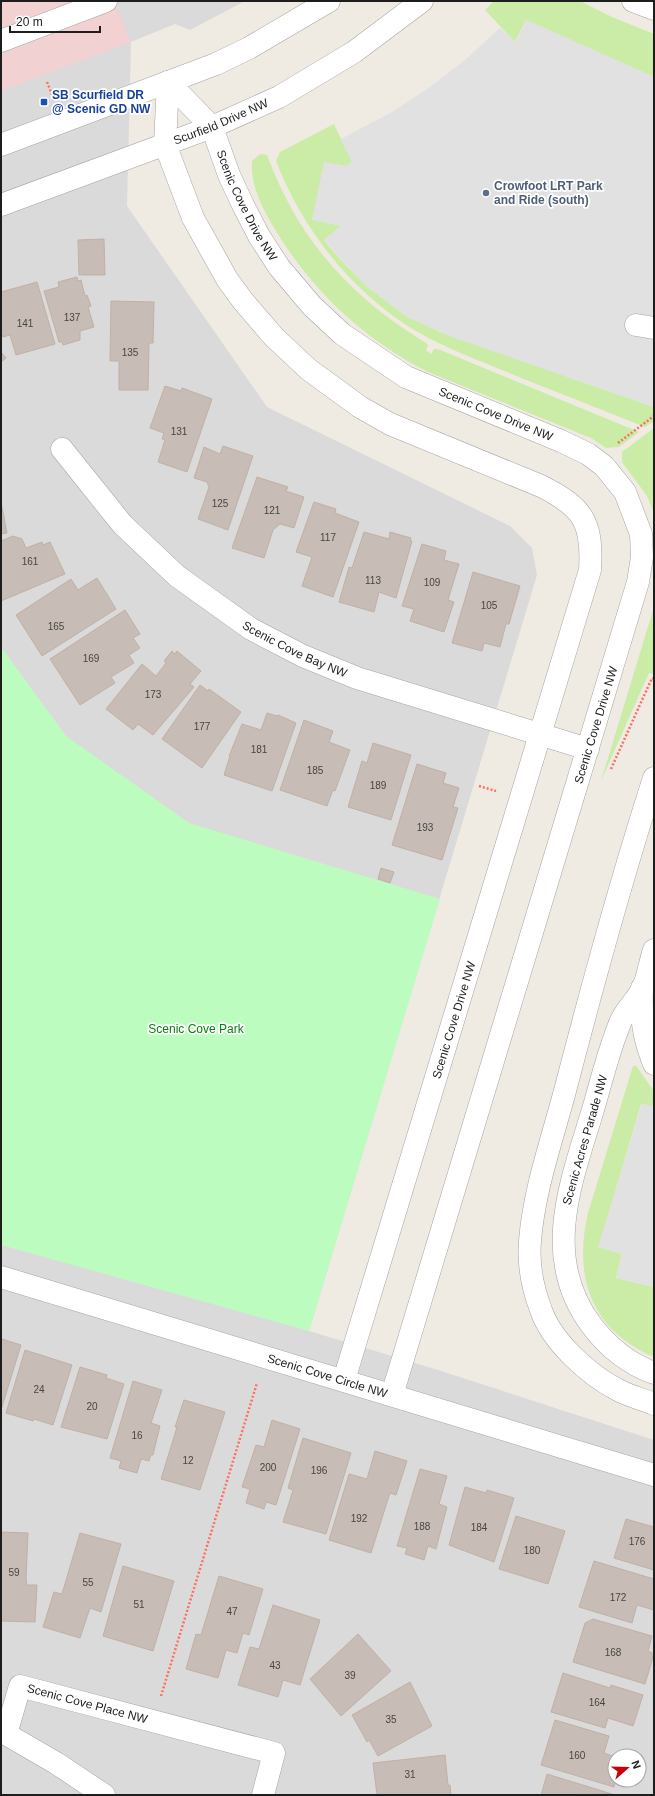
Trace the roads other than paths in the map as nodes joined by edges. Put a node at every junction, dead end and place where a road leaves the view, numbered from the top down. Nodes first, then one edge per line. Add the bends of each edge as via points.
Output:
1 (106, 1) edge
2 (329, 1) edge
3 (422, 1) edge
4 (633, 1) edge
5 (654, 9) edge
6 (1, 41) edge
7 (168, 82) junction
8 (212, 127) junction
9 (166, 144) junction
10 (1, 145) edge
11 (1, 205) edge
12 (62, 449) dead end
13 (542, 735) junction
14 (588, 749) junction
15 (654, 778) edge
16 (654, 950) edge
17 (642, 988) junction
18 (654, 1064) edge
19 (1, 1277) edge
20 (654, 1373) edge
21 (344, 1380) junction
22 (392, 1395) junction
23 (654, 1404) edge
24 (654, 1475) edge
25 (104, 1795) edge
26 (263, 1795) edge

1 - 6 street
2 - 7 street via 249,48
3 - 8 street, Scurfield Drive NW via 329,69 279,97
4 - 5 street
7 - 8 street, Scenic Cove Drive NW
7 - 9 street, Scenic Cove Drive NW
7 - 10 street
8 - 9 street, Scurfield Drive NW
8 - 14 street, Scenic Cove Drive NW via 229,174 259,236 280,267 342,334 406,377 588,454 604,466 625,492 641,534 642,557 638,582
9 - 11 street, Scurfield Drive NW
9 - 13 street, Scenic Cove Drive NW via 193,218 227,279 274,337 308,369 360,408 390,424 560,496 577,510 586,523 590,535 590,570
12 - 13 street, Scenic Cove Bay NW via 122,524 171,571 251,629 303,656 358,678
13 - 14 street, Scenic Cove Bay NW
13 - 21 street, Scenic Cove Drive NW
14 - 22 street, Scenic Cove Drive NW
15 - 23 street via 606,932 549,1147 530,1241 530,1263 535,1290 542,1312 553,1333 578,1362 618,1390
16 - 17 street, Scenic Acres Parade NW
17 - 18 street via 641,1020 646,1045
17 - 20 street, Scenic Acres Parade NW via 620,1022 571,1181 563,1237 564,1263 570,1289 581,1312 601,1339 643,1369
19 - 21 street, Scenic Cove Circle NW
21 - 22 street, Scenic Cove Circle NW
22 - 24 street, Scenic Cove Circle NW
25 - 26 street, Scenic Cove Place NW via 56,1762 6,1734 20,1686 274,1753

